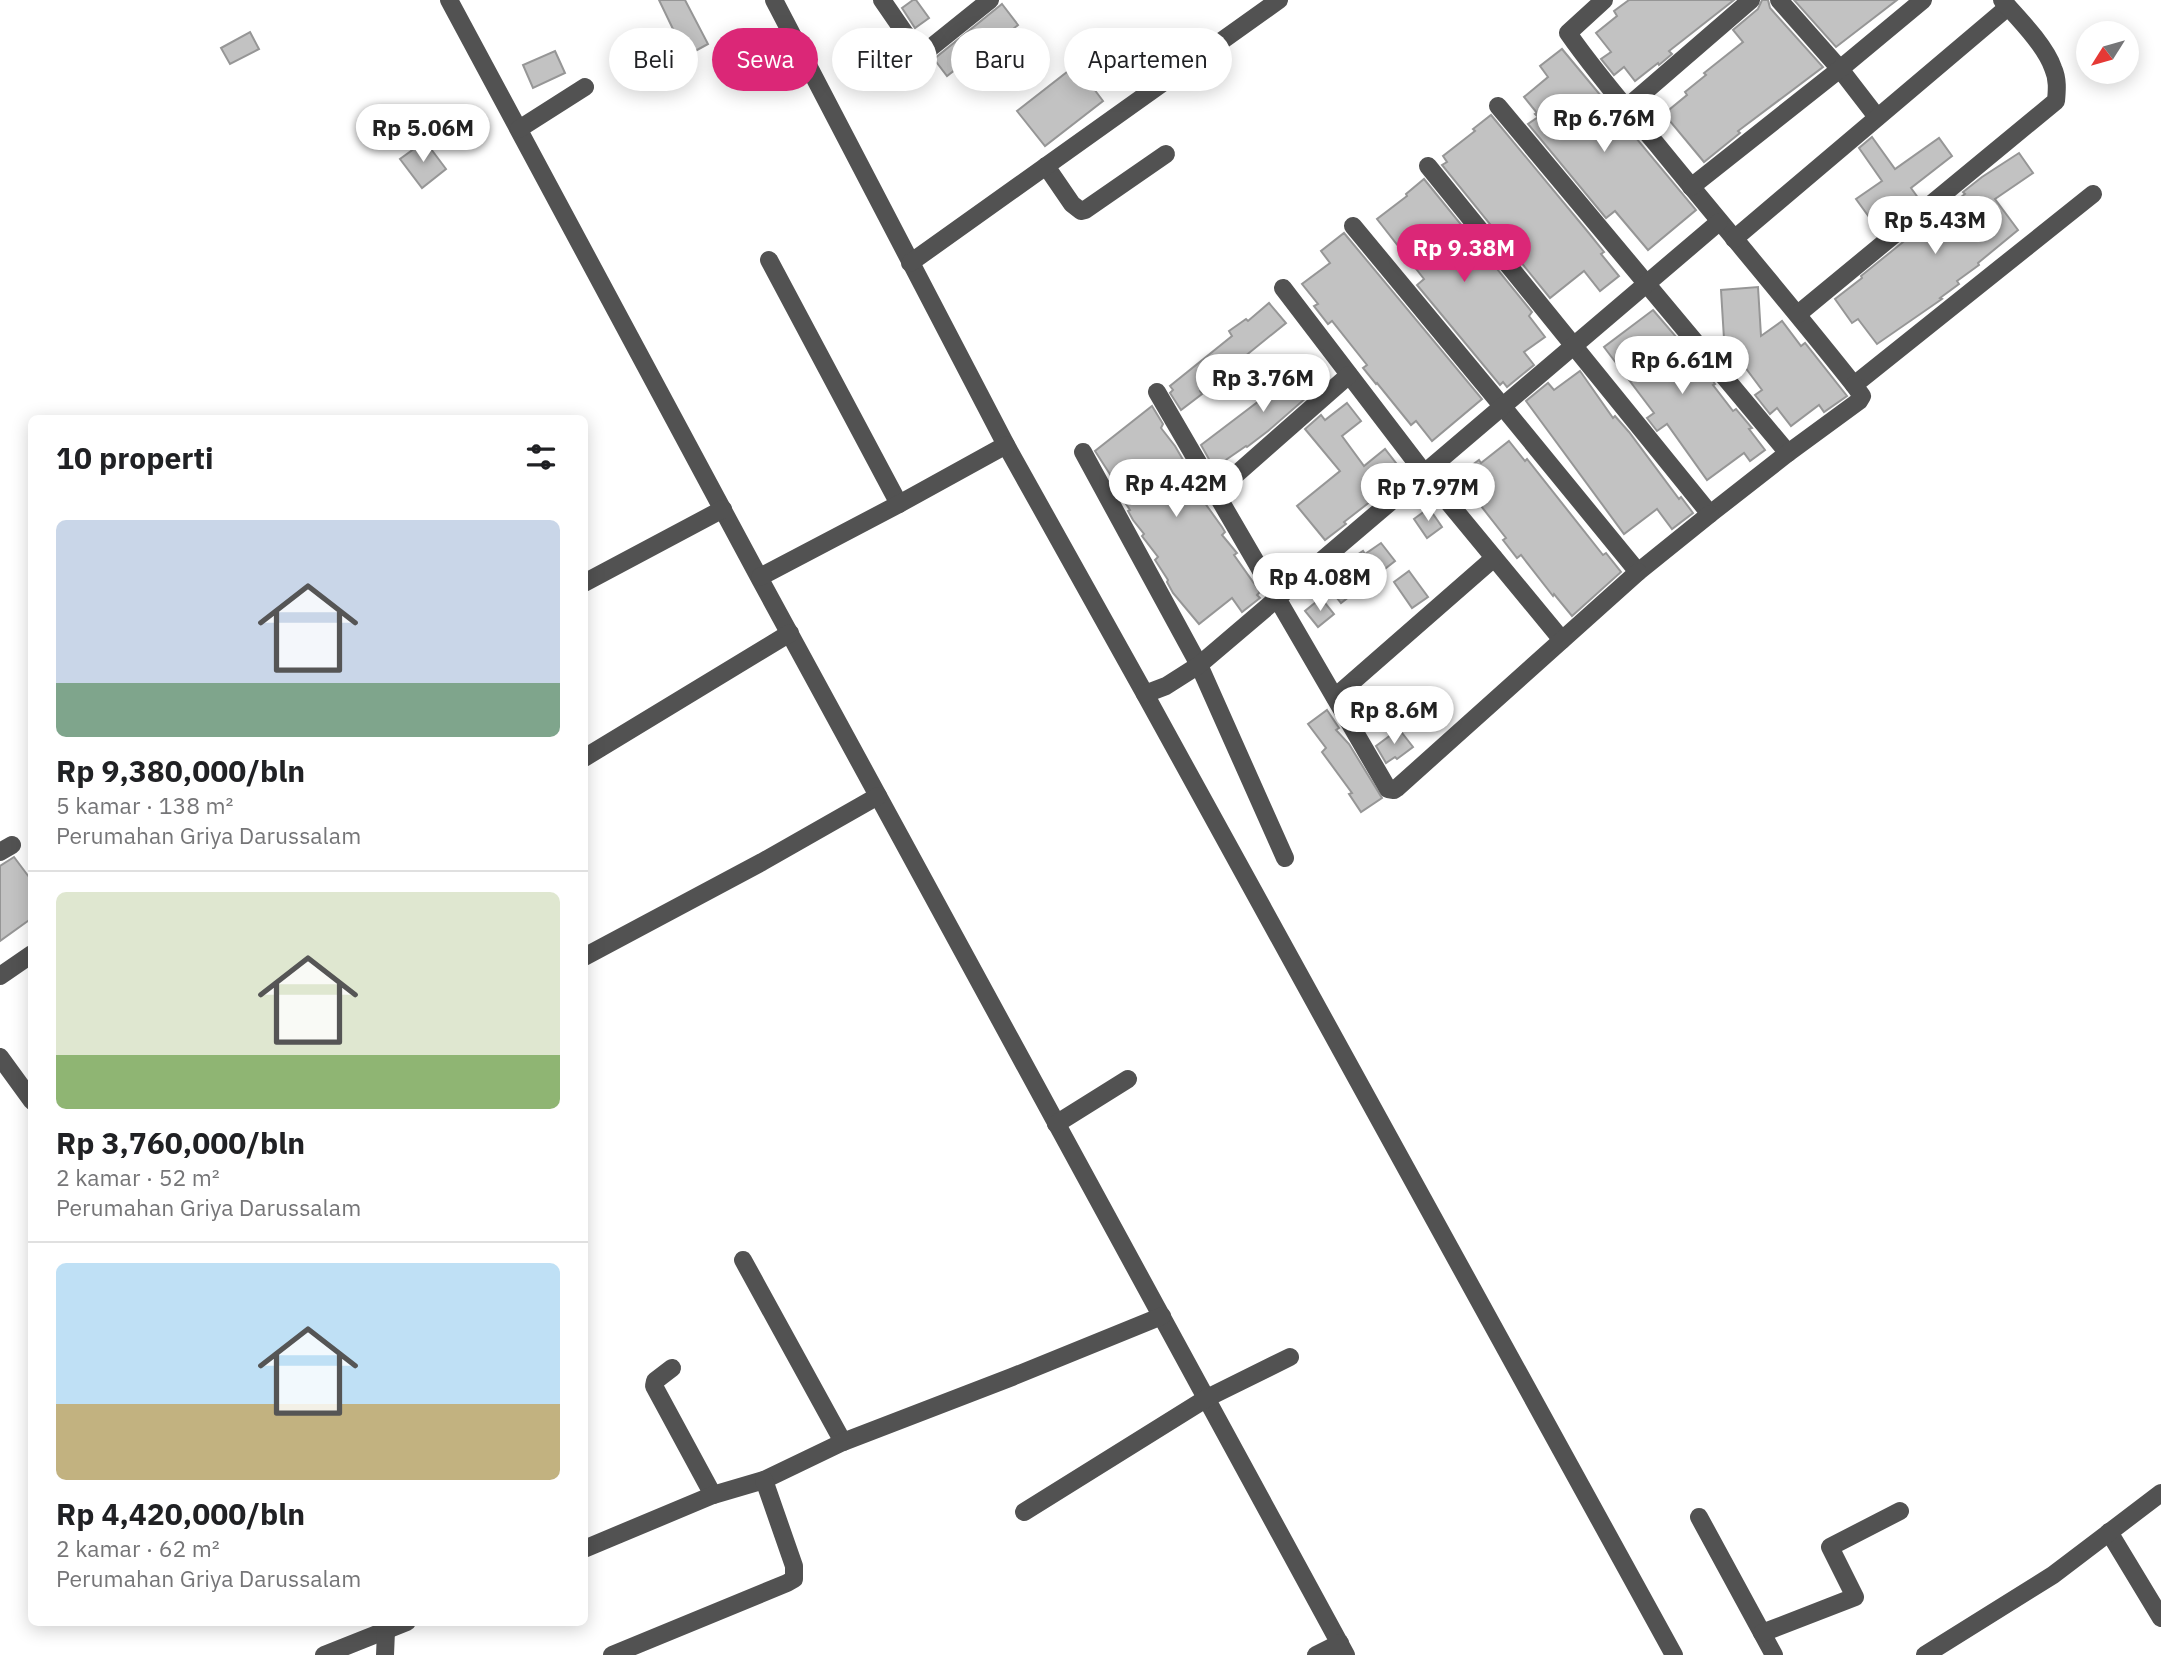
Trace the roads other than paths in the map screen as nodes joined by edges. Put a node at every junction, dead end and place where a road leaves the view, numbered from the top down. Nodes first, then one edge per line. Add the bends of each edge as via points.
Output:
1 (449, 0) edge
2 (774, 0) edge
3 (882, 0) edge
4 (990, 0) edge
5 (1279, 0) edge
6 (1604, 0) edge
7 (1751, 0) edge
8 (1779, 0) edge
9 (1923, 0) edge
10 (2005, 3) edge
11 (1840, 69) junction
12 (584, 87) dead end
13 (1498, 106) dead end
14 (1626, 107) junction
15 (1877, 117) junction
16 (523, 126) junction
17 (1166, 154) dead end
18 (1046, 166) junction
19 (1428, 166) dead end
20 (1691, 187) junction
21 (2093, 194) dead end
22 (1719, 222) junction
23 (1353, 226) dead end
24 (1734, 239) junction
25 (769, 260) dead end
26 (910, 263) junction
27 (1645, 285) junction
28 (1283, 288) dead end
29 (1798, 314) junction
30 (1574, 346) junction
31 (1349, 374) junction
32 (1854, 385) junction
33 (1157, 392) dead end
34 (1503, 407) junction
35 (1006, 445) junction
36 (1083, 452) dead end
37 (1788, 453) junction
38 (1425, 474) junction
39 (1215, 493) junction
40 (899, 504) junction
41 (723, 509) junction
42 (1710, 514) junction
43 (1494, 558) junction
44 (1637, 572) junction
45 (767, 573) junction
46 (588, 581) edge
47 (1277, 598) junction
48 (790, 633) junction
49 (1562, 640) junction
50 (1192, 669) junction
51 (1145, 694) junction
52 (1335, 697) junction
53 (588, 756) edge
54 (878, 796) junction
55 (1285, 858) dead end
56 (588, 955) edge
57 (28, 957) edge
58 (0, 976) edge
59 (0, 1057) edge
60 (1128, 1079) dead end
61 (28, 1096) edge
62 (1056, 1124) junction
63 (743, 1260) dead end
64 (1162, 1316) junction
65 (1290, 1357) dead end
66 (672, 1368) dead end
67 (1214, 1395) junction
68 (844, 1442) junction
69 (764, 1480) junction
70 (2161, 1493) edge
71 (713, 1496) junction
72 (1900, 1511) dead end
73 (1024, 1512) dead end
74 (1699, 1517) dead end
75 (2109, 1532) junction
76 (588, 1547) edge
77 (2161, 1618) edge
78 (398, 1626) edge
79 (386, 1631) junction
80 (1762, 1633) junction
81 (1343, 1649) edge
82 (324, 1655) edge
83 (385, 1655) edge
84 (612, 1655) edge
85 (1316, 1655) edge
86 (1674, 1655) edge
87 (1774, 1655) edge
88 (1925, 1655) edge

1 - 16 street
2 - 26 street
3 - 4 street via 913,45 923,51
5 - 18 street
6 - 14 street via 1568,33
7 - 14 street
8 - 11 street
9 - 11 street
10 - 15 street
10 - 29 street via 2053,66 2056,101
11 - 15 street
11 - 20 street
12 - 16 street
13 - 27 street
14 - 20 street
15 - 24 street
16 - 41 street
17 - 18 street via 1081,211
18 - 26 street
19 - 30 street
20 - 22 street
21 - 32 street
22 - 24 street
22 - 27 street
23 - 34 street
24 - 29 street
25 - 40 street
26 - 35 street
27 - 30 street
27 - 37 street
28 - 31 street
29 - 32 street
30 - 34 street
30 - 42 street
31 - 38 street
31 - 39 street
32 - 37 street via 1862,396 1859,401
33 - 39 street
34 - 38 street
34 - 44 street
35 - 40 street
35 - 51 street
36 - 50 street
37 - 42 street
38 - 43 street
38 - 47 street
39 - 47 street
40 - 45 street
41 - 45 street
41 - 46 street
42 - 44 street
43 - 49 street
43 - 52 street
44 - 49 street
45 - 48 street
47 - 50 street
47 - 52 street
48 - 53 street
48 - 54 street
49 - 52 street via 1394,790 1388,789
50 - 51 street
50 - 55 street
51 - 86 street
54 - 56 street
54 - 62 street
57 - 58 street
59 - 61 street
60 - 62 street
62 - 64 street
63 - 68 street
64 - 67 street
64 - 68 street
65 - 67 street
66 - 71 street via 654,1386
67 - 73 street
67 - 81 street
68 - 69 street
69 - 71 street
69 - 84 street via 794,1566 794,1579
70 - 75 street
71 - 76 street
72 - 80 street via 1830,1548 1855,1597
74 - 80 street
75 - 77 street
75 - 88 street via 2053,1575
78 - 79 street
79 - 82 street
79 - 83 street
80 - 87 street
81 - 85 street

